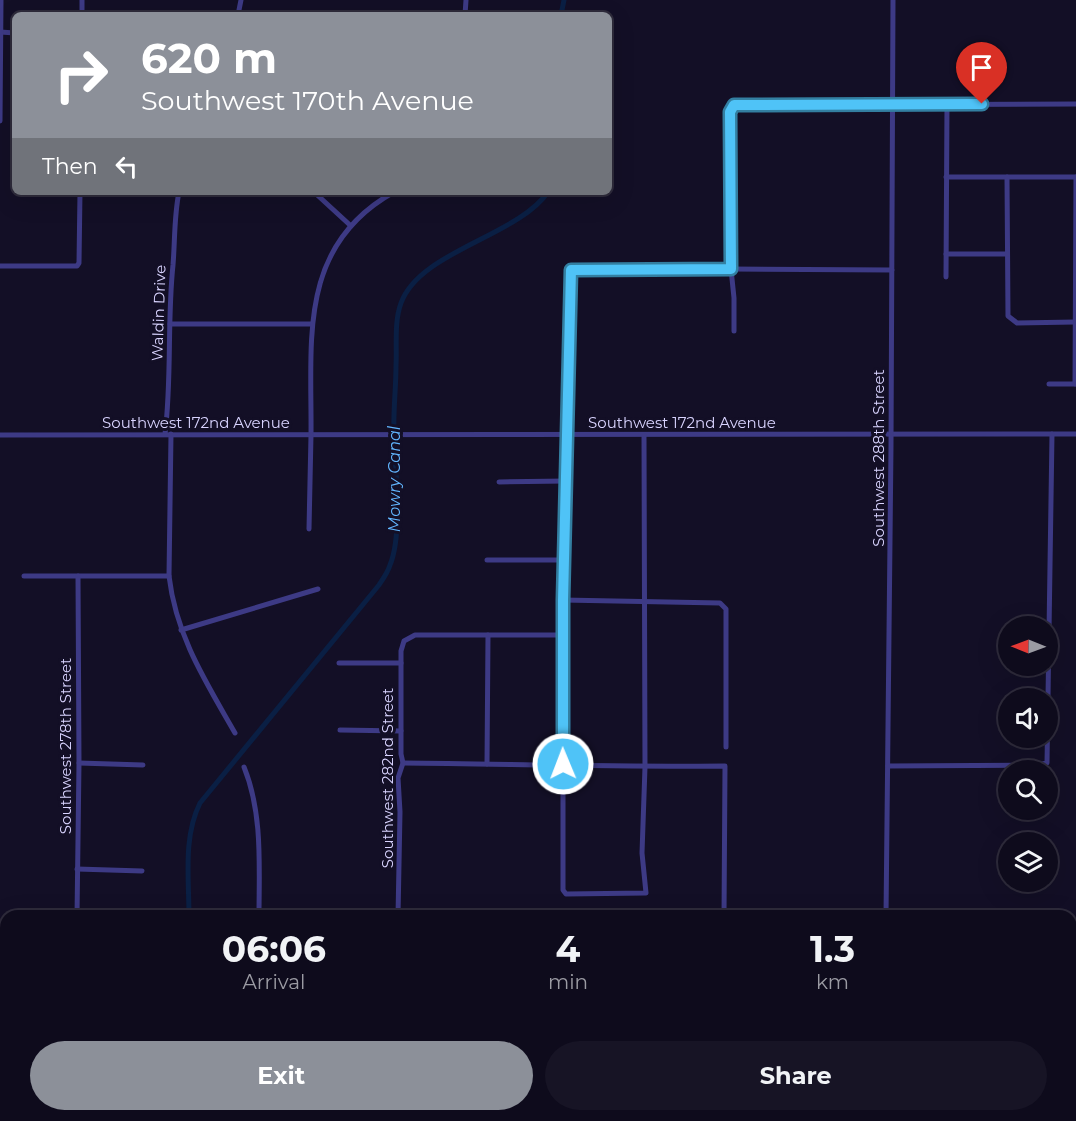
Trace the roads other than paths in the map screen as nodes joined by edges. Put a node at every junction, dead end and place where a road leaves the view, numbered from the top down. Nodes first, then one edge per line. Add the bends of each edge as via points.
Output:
1 (1, 0) edge
2 (893, 0) edge
3 (0, 32) edge
4 (947, 104) junction
5 (1076, 104) edge
6 (892, 105) junction
7 (0, 122) edge
8 (946, 177) junction
9 (1007, 177) junction
10 (1076, 177) edge
11 (80, 195) edge
12 (179, 195) edge
13 (317, 195) edge
14 (388, 195) edge
15 (351, 226) junction
16 (946, 254) junction
17 (1007, 254) junction
18 (0, 266) edge
19 (731, 269) junction
20 (892, 270) junction
21 (946, 277) dead end
22 (1075, 322) edge
23 (170, 324) junction
24 (312, 324) junction
25 (734, 331) dead end
26 (1049, 384) dead end
27 (1075, 384) edge
28 (168, 434) junction
29 (1052, 434) junction
30 (1076, 434) edge
31 (0, 435) edge
32 (311, 435) junction
33 (566, 435) junction
34 (891, 435) junction
35 (644, 436) junction
36 (566, 481) junction
37 (499, 482) dead end
38 (309, 529) dead end
39 (487, 560) dead end
40 (565, 560) junction
41 (24, 576) dead end
42 (78, 576) junction
43 (169, 576) junction
44 (318, 589) dead end
45 (563, 600) junction
46 (644, 602) junction
47 (181, 630) junction
48 (488, 635) junction
49 (563, 635) junction
50 (339, 663) dead end
51 (401, 663) junction
52 (340, 730) dead end
53 (401, 731) junction
54 (235, 733) dead end
55 (726, 747) dead end
56 (79, 763) junction
57 (404, 763) junction
58 (487, 764) junction
59 (563, 764) junction
60 (142, 765) dead end
61 (888, 766) junction
62 (244, 767) dead end
63 (645, 767) junction
64 (77, 869) junction
65 (142, 871) dead end
66 (77, 910) edge
67 (259, 910) edge
68 (398, 910) edge
69 (724, 910) edge
70 (886, 910) edge

1 - 3 street
2 - 6 street, Southwest 288th Street
3 - 7 street
4 - 5 street
4 - 6 street
4 - 8 street
6 - 19 street via 734,105 730,112
6 - 20 street, Southwest 288th Street
8 - 9 street
8 - 16 street
9 - 10 street
9 - 17 street
10 - 22 street
11 - 18 street via 76,266
12 - 23 street, Waldin Drive
13 - 15 street
14 - 15 street
15 - 24 street via 323,271
16 - 17 street
16 - 21 street
17 - 22 street via 1006,311 1010,319 1017,323
19 - 20 street
19 - 25 street
19 - 33 street via 571,270
20 - 34 street, Southwest 288th Street
22 - 27 street
23 - 24 street
23 - 28 street, Waldin Drive
24 - 32 street
26 - 27 street
28 - 31 street, Southwest 172nd Avenue
28 - 32 street, Southwest 172nd Avenue
28 - 43 street, Waldin Drive
29 - 30 street, Southwest 172nd Avenue
29 - 34 street, Southwest 172nd Avenue
29 - 61 street via 1047,763
32 - 33 street, Southwest 172nd Avenue
32 - 38 street
33 - 35 street, Southwest 172nd Avenue
33 - 36 street
34 - 35 street, Southwest 172nd Avenue
34 - 61 street, Southwest 288th Street
35 - 46 street
36 - 37 street
36 - 40 street
39 - 40 street
40 - 45 street
41 - 42 street
42 - 43 street
42 - 56 street, Southwest 278th Street
43 - 47 street, Waldin Drive
44 - 47 street
45 - 46 street
45 - 49 street
46 - 55 street via 720,603 726,609
46 - 63 street
47 - 54 street, Waldin Drive via 193,661
48 - 49 street
48 - 51 street, Southwest 282nd Street via 416,635 404,641
48 - 58 street
49 - 59 street
50 - 51 street
51 - 53 street, Southwest 282nd Street
52 - 53 street
53 - 57 street, Southwest 282nd Street
56 - 60 street
56 - 64 street, Southwest 278th Street
57 - 58 street
57 - 68 street, Southwest 282nd Street via 398,778
58 - 59 street
59 - 63 street
59 - 63 street via 562,890 566,894 646,893 642,853
61 - 70 street, Southwest 288th Street
62 - 67 street via 259,836
63 - 69 street via 725,766
64 - 65 street
64 - 66 street, Southwest 278th Street

